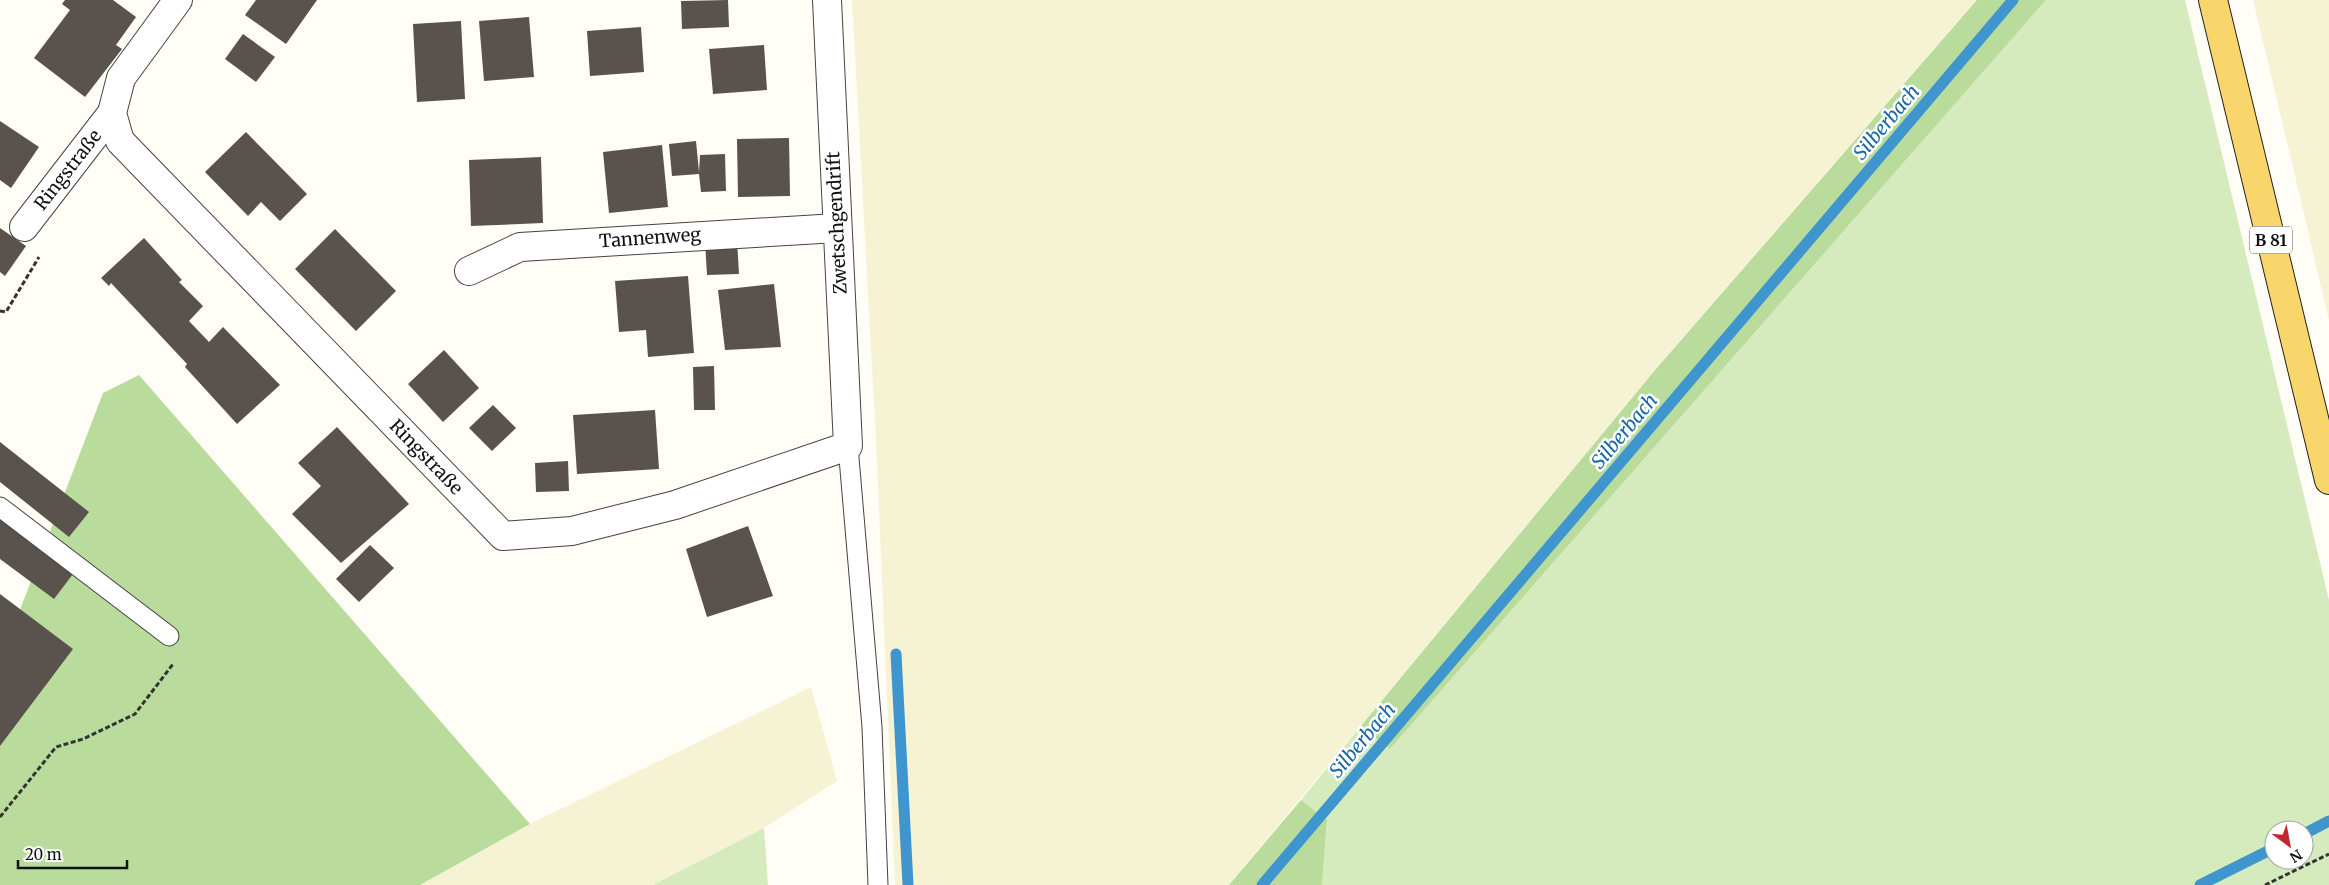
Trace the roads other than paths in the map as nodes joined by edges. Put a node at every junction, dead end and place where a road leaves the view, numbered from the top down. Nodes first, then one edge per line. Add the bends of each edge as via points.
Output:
1 (178, 0) edge
2 (827, 0) edge
3 (2213, 0) edge
4 (112, 113) junction
5 (24, 227) road end
6 (837, 228) junction
7 (469, 271) dead end
8 (848, 446) junction
9 (2329, 480) edge
10 (0, 507) edge
11 (170, 636) road end
12 (878, 885) edge

1 - 4 street, Ringstraße via 121,78
2 - 6 street, Zwetschgendrift
3 - 9 main road, B 81
4 - 5 street, Ringstraße
4 - 8 street, Ringstraße via 120,141 503,536 572,531 675,505
6 - 7 street, Tannenweg via 520,247
6 - 8 street, Zwetschgendrift
8 - 12 lane via 872,727
10 - 11 lane

